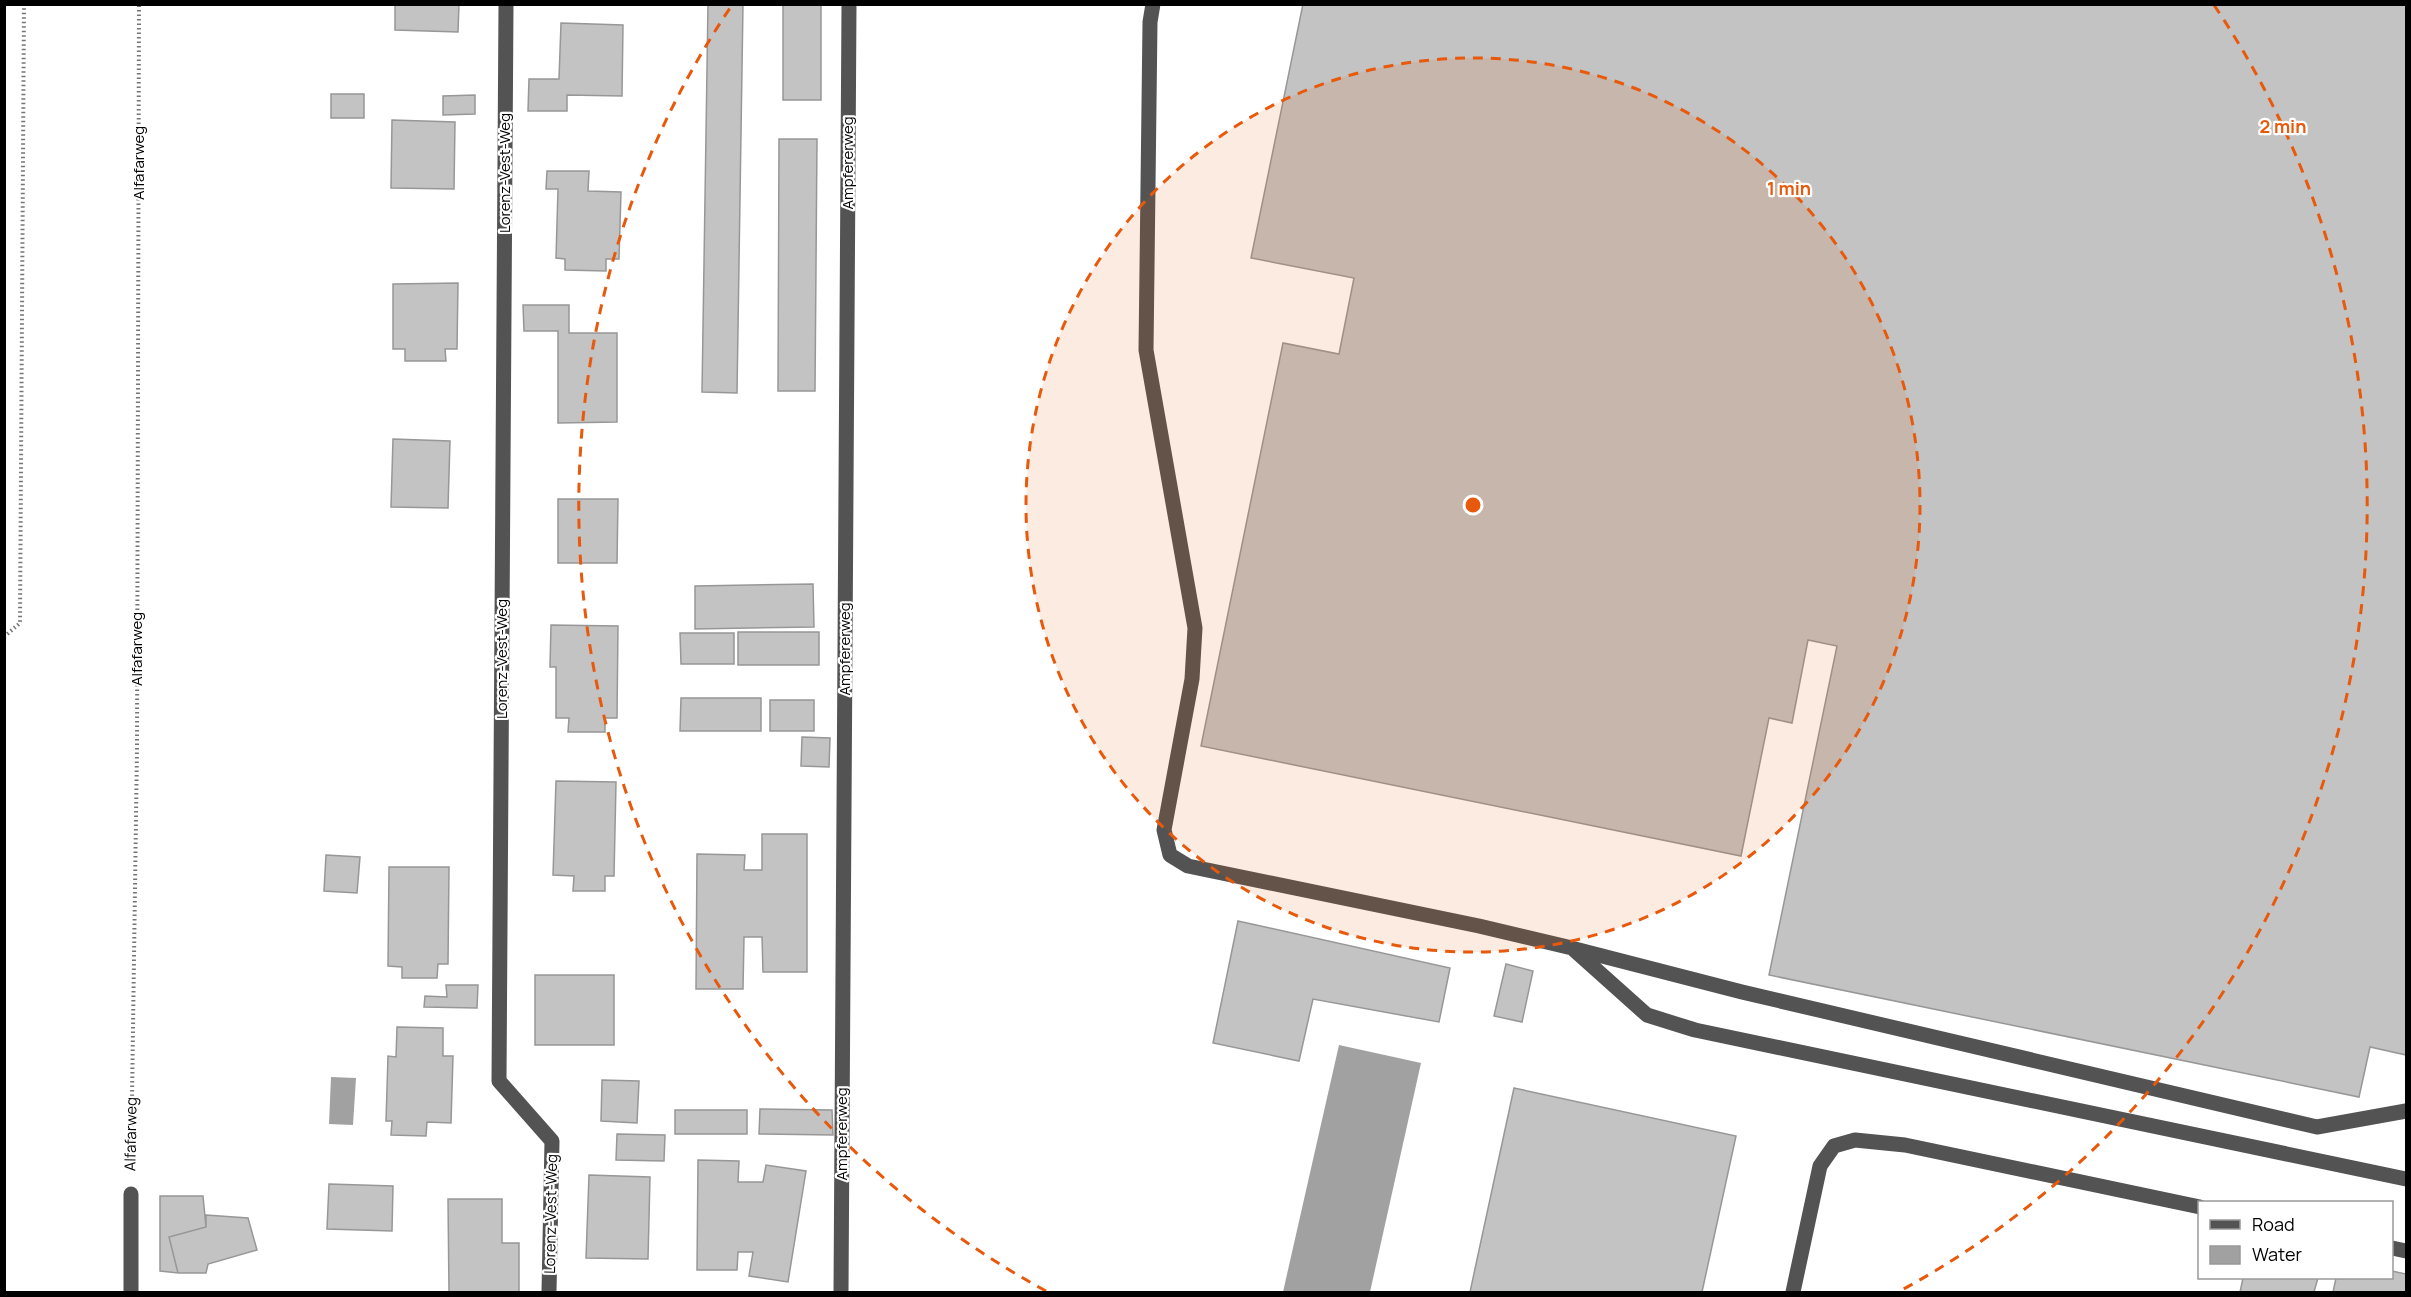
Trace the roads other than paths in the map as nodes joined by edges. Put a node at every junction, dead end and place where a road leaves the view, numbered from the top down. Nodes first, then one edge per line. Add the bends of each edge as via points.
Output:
1 (506, 4) edge
2 (849, 4) edge
3 (1153, 4) edge
4 (1572, 948) junction
5 (2406, 1111) edge
6 (2406, 1179) edge
7 (131, 1194) road end
8 (2198, 1207) edge
9 (130, 1293) edge
10 (549, 1293) edge
11 (841, 1293) edge
12 (1793, 1293) edge

1 - 10 street, Lorenz-Vest-Weg via 499,1081 552,1141
2 - 11 street, Ampfererweg
3 - 4 street via 1146,350 1195,628 1192,679 1164,830 1170,855 1188,866
4 - 5 street via 1742,992 2317,1127
4 - 6 street via 1647,1015 1695,1030
7 - 9 street
8 - 12 street via 1905,1145 1855,1140 1834,1146 1820,1166

